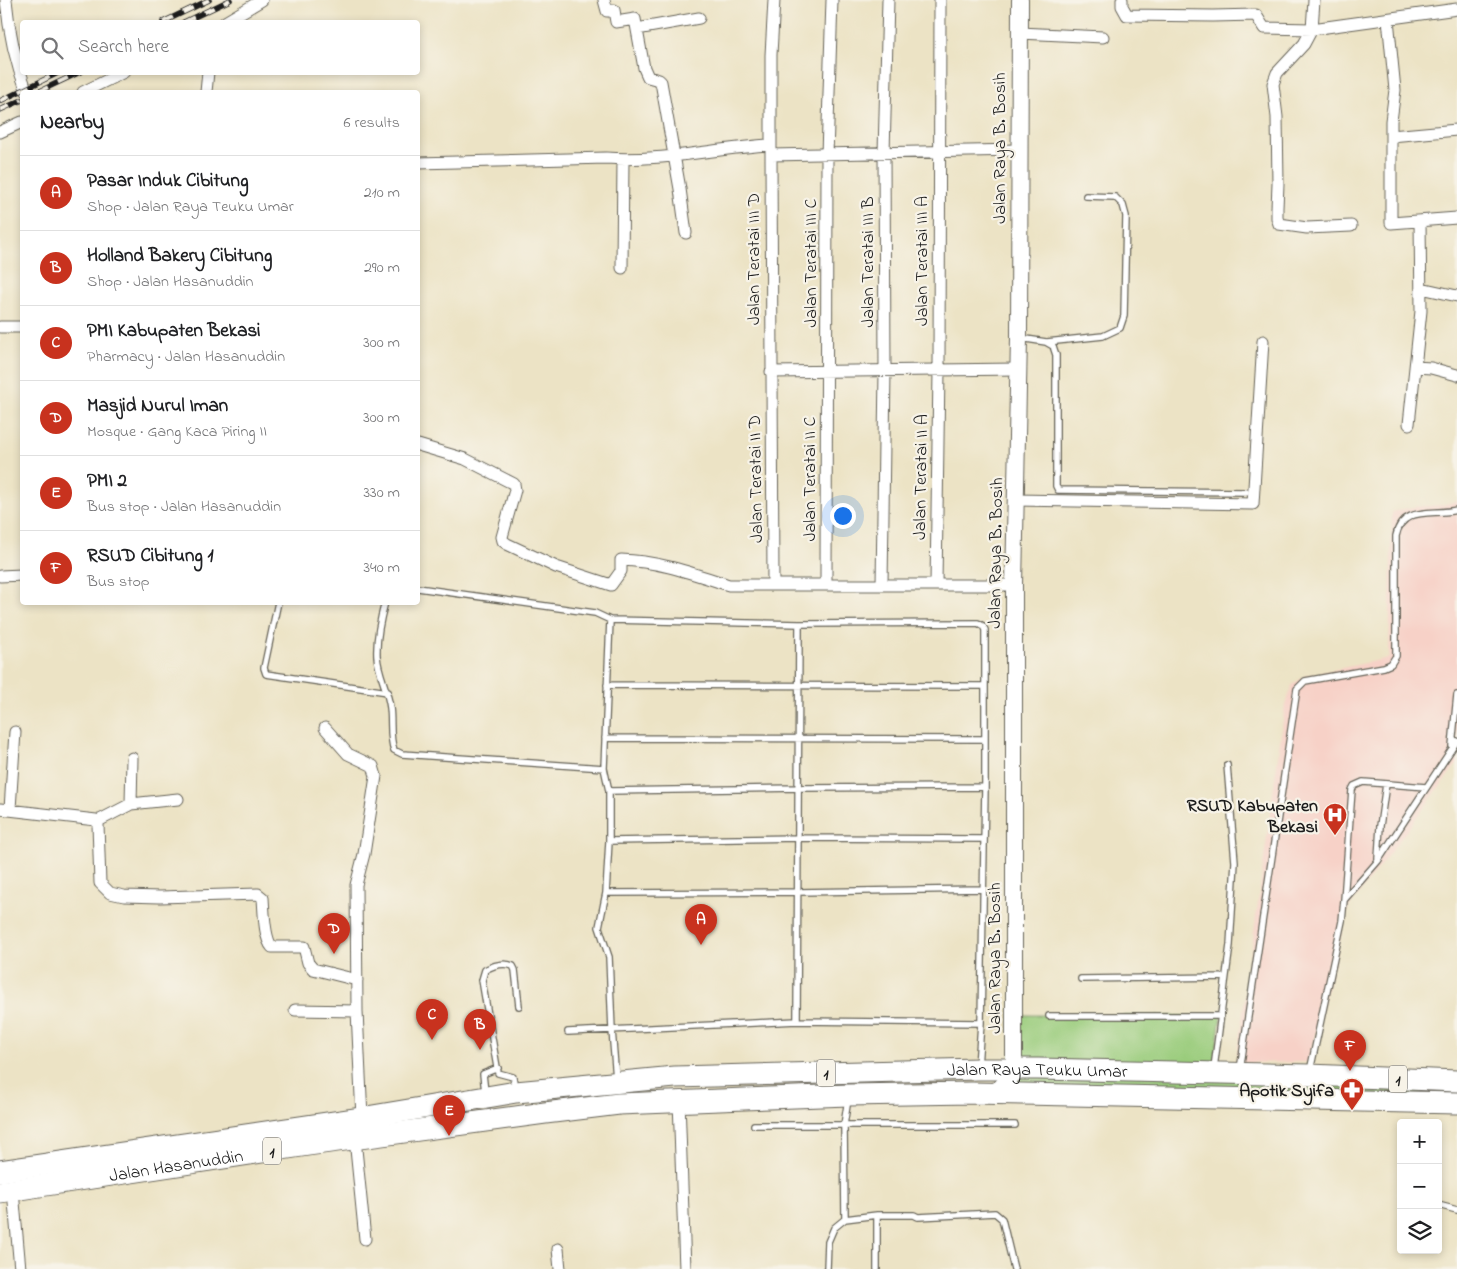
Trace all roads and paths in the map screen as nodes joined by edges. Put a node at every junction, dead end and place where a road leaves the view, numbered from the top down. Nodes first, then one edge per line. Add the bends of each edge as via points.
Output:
1 (6, 0) edge
2 (262, 0) edge
3 (604, 0) edge
4 (774, 0) edge
5 (832, 0) edge
6 (888, 0) edge
7 (940, 0) edge
8 (1020, 0) edge
9 (1122, 0) edge
10 (1314, 0) edge
11 (1457, 10) edge
12 (698, 18) dead end
13 (1388, 19) junction
14 (228, 20) edge
15 (637, 29) junction
16 (1312, 29) junction
17 (1020, 33) junction
18 (1103, 37) dead end
19 (20, 70) edge
20 (22, 75) edge
21 (118, 75) edge
22 (208, 75) edge
23 (26, 90) edge
24 (87, 90) edge
25 (206, 90) edge
26 (20, 123) edge
27 (1457, 130) edge
28 (0, 132) edge
29 (1391, 136) junction
30 (771, 150) junction
31 (1019, 150) junction
32 (939, 152) junction
33 (884, 153) junction
34 (827, 155) junction
35 (674, 156) junction
36 (623, 159) junction
37 (420, 163) edge
38 (1086, 196) dead end
39 (1457, 218) edge
40 (1420, 221) junction
41 (1351, 226) dead end
42 (686, 233) dead end
43 (622, 268) dead end
44 (1421, 288) junction
45 (1457, 296) edge
46 (20, 326) edge
47 (0, 327) edge
48 (1019, 338) junction
49 (1263, 341) dead end
50 (1046, 342) junction
51 (1415, 367) junction
52 (1018, 369) junction
53 (939, 370) junction
54 (885, 371) junction
55 (771, 372) junction
56 (827, 372) junction
57 (1457, 375) edge
58 (1409, 424) dead end
59 (420, 446) edge
60 (1246, 492) dead end
61 (1016, 500) junction
62 (1457, 510) edge
63 (20, 575) edge
64 (0, 576) edge
65 (774, 585) junction
66 (826, 585) junction
67 (882, 585) junction
68 (936, 585) junction
69 (1014, 585) junction
70 (420, 588) edge
71 (277, 605) edge
72 (385, 605) edge
73 (610, 620) junction
74 (799, 624) junction
75 (607, 685) junction
76 (798, 685) junction
77 (985, 686) junction
78 (388, 692) junction
79 (1457, 695) edge
80 (325, 728) dead end
81 (15, 732) dead end
82 (605, 738) junction
83 (798, 739) junction
84 (985, 739) junction
85 (1457, 740) edge
86 (1452, 748) junction
87 (132, 758) dead end
88 (1227, 765) dead end
89 (604, 768) junction
90 (1386, 784) junction
91 (1426, 787) junction
92 (798, 788) junction
93 (985, 788) junction
94 (609, 791) junction
95 (178, 799) dead end
96 (131, 804) junction
97 (5, 809) edge
98 (98, 821) junction
99 (798, 838) junction
100 (984, 839) junction
101 (609, 841) junction
102 (1378, 861) junction
103 (983, 889) junction
104 (798, 892) junction
105 (606, 893) junction
106 (1344, 900) junction
107 (1225, 977) junction
108 (1080, 979) dead end
109 (357, 980) junction
110 (519, 1006) dead end
111 (295, 1010) dead end
112 (357, 1011) junction
113 (1049, 1016) dead end
114 (1221, 1016) junction
115 (797, 1021) junction
116 (981, 1023) junction
117 (612, 1030) junction
118 (568, 1032) dead end
119 (498, 1068) junction
120 (978, 1069) junction
121 (1014, 1070) junction
122 (1213, 1072) junction
123 (1240, 1073) junction
124 (1310, 1075) junction
125 (1457, 1081) edge
126 (516, 1092) junction
127 (617, 1093) junction
128 (990, 1094) junction
129 (848, 1095) junction
130 (485, 1097) junction
131 (1305, 1099) junction
132 (679, 1101) junction
133 (1457, 1103) edge
134 (362, 1118) junction
135 (754, 1125) dead end
136 (844, 1125) junction
137 (1015, 1125) dead end
138 (307, 1136) junction
139 (355, 1139) junction
140 (0, 1171) edge
141 (7, 1192) edge
142 (1442, 1206) edge
143 (1457, 1210) edge
144 (877, 1215) junction
145 (844, 1219) junction
146 (365, 1239) dead end
147 (558, 1249) dead end
148 (20, 1269) edge
149 (560, 1269) edge
150 (684, 1269) edge
151 (827, 1269) edge
152 (877, 1269) edge
153 (1014, 1269) edge

1 - 19 street via 9,32
2 - 14 street
3 - 15 street via 607,11 614,10 616,22 635,18
4 - 30 street, Jalan Teratai III D
5 - 34 street, Jalan Teratai III C
6 - 33 street, Jalan Teratai III B
7 - 32 street, Jalan Teratai III A
8 - 17 street, Jalan Raya B. Bosih
9 - 16 street via 1127,15 1256,15 1264,28
10 - 16 street
11 - 13 street
12 - 15 street
13 - 16 street
13 - 29 street via 1396,90
15 - 35 street via 644,68 648,76 661,82
16 - 41 street via 1304,44 1277,73 1273,84 1277,118 1277,218 1280,224 1296,227
17 - 18 street
17 - 31 street, Jalan Raya B. Bosih
20 - 23 street
21 - 24 street
22 - 25 street
26 - 28 street
27 - 29 street
29 - 40 street via 1391,223
30 - 34 street
30 - 35 street via 736,148
30 - 55 street, Jalan Teratai III D
31 - 32 street
31 - 48 street, Jalan Raya B. Bosih
32 - 33 street
32 - 53 street, Jalan Teratai III A
33 - 34 street
33 - 54 street, Jalan Teratai III B
34 - 56 street, Jalan Teratai III C
35 - 36 street
35 - 42 street
36 - 37 street
36 - 43 street
38 - 50 lane via 1115,197 1123,205 1126,216 1124,316 1120,328 1103,336
39 - 40 street
40 - 44 street
44 - 45 street
44 - 51 street
46 - 47 street
48 - 50 lane
48 - 52 street, Jalan Raya B. Bosih
49 - 61 street via 1253,504
50 - 60 lane via 1053,346 1056,355 1058,490
51 - 57 street
51 - 58 street
52 - 53 street
52 - 61 street, Jalan Raya B. Bosih
53 - 54 street
53 - 68 street, Jalan Teratai II A
54 - 56 street
54 - 67 street, Jalan Teratai III B
55 - 56 street
55 - 65 street, Jalan Teratai II D
56 - 66 street, Jalan Teratai II C
59 - 65 street via 465,459 514,484 503,541 556,567 611,585 621,571 621,560 640,560 729,585
61 - 69 street, Jalan Raya B. Bosih
62 - 123 lane via 1411,516 1398,526 1394,661 1384,667 1305,681 1297,689
63 - 64 street
65 - 66 street
66 - 67 street
67 - 68 street
68 - 69 street
69 - 121 street, Jalan Raya B. Bosih
70 - 73 lane via 594,614
71 - 78 lane via 264,668 266,674
72 - 78 lane via 379,625 377,656
73 - 74 lane
73 - 75 lane
74 - 76 lane
74 - 77 lane via 978,623 985,630
75 - 76 lane
75 - 82 lane
76 - 77 lane
76 - 83 lane
77 - 84 lane
78 - 89 lane via 391,743 394,750 402,754
79 - 86 lane
80 - 109 street via 348,754 372,766 376,776 356,885
81 - 97 street
82 - 83 lane
82 - 89 lane
83 - 84 lane
83 - 92 lane
84 - 93 lane
85 - 86 lane
86 - 91 lane
87 - 96 street
88 - 107 lane via 1235,862
89 - 94 lane
90 - 91 lane
90 - 102 lane
90 - 106 lane via 1362,782 1352,790
91 - 102 lane
92 - 93 lane
92 - 94 lane
92 - 99 lane
93 - 100 lane
94 - 101 lane
95 - 96 street
96 - 98 street
97 - 98 street
98 - 109 street via 100,883 110,892 160,898 258,894 263,898 267,936 272,947 304,947 313,970
99 - 100 lane
99 - 101 lane
99 - 104 lane
100 - 103 lane
101 - 105 lane
102 - 106 lane
103 - 104 lane
103 - 116 lane
104 - 105 lane
104 - 115 lane
105 - 117 lane via 599,927 609,957
106 - 124 lane
107 - 108 lane
107 - 114 lane
109 - 112 street
110 - 119 lane via 513,966 497,965 485,970 482,980
111 - 112 street
112 - 134 street
113 - 114 lane
114 - 122 lane
115 - 116 lane
115 - 117 lane
116 - 120 lane
117 - 118 lane
117 - 127 lane
119 - 126 lane via 498,1073 513,1077
119 - 130 lane via 483,1074
120 - 121 highway, Jalan Raya Teuku Umar / 1
120 - 127 highway, Jalan Raya Teuku Umar / 1 via 675,1077
121 - 122 highway, Jalan Raya Teuku Umar / 1
121 - 128 street via 1010,1080
122 - 123 highway, Jalan Raya Teuku Umar / 1
123 - 124 highway, Jalan Raya Teuku Umar / 1
124 - 125 highway, Jalan Raya Teuku Umar / 1
124 - 131 highway
126 - 127 highway, Jalan Hasanuddin / 1
126 - 130 highway, Jalan Hasanuddin / 1
127 - 132 highway, Jalan Raya Teuku Umar / 1
127 - 139 highway, Jalan Hasanuddin / 1 via 545,1112
128 - 129 highway, Jalan Raya Teuku Umar / 1
128 - 131 highway, Jalan Raya Teuku Umar / 1
129 - 132 highway, Jalan Raya Teuku Umar / 1
129 - 136 lane
130 - 134 highway, Jalan Hasanuddin / 1
131 - 133 highway, Jalan Raya Teuku Umar / 1
132 - 150 street
134 - 138 highway, Jalan Hasanuddin / 1
135 - 136 lane
136 - 137 lane
136 - 145 lane
138 - 139 highway, Jalan Hasanuddin / 1
138 - 140 highway, Jalan Hasanuddin / 1
138 - 141 highway, Jalan Hasanuddin / 1
139 - 146 street
141 - 148 street
142 - 143 lane
144 - 145 lane
144 - 152 lane
144 - 153 lane via 918,1217 995,1213 1002,1219
145 - 151 lane via 834,1228 828,1242
147 - 149 street

